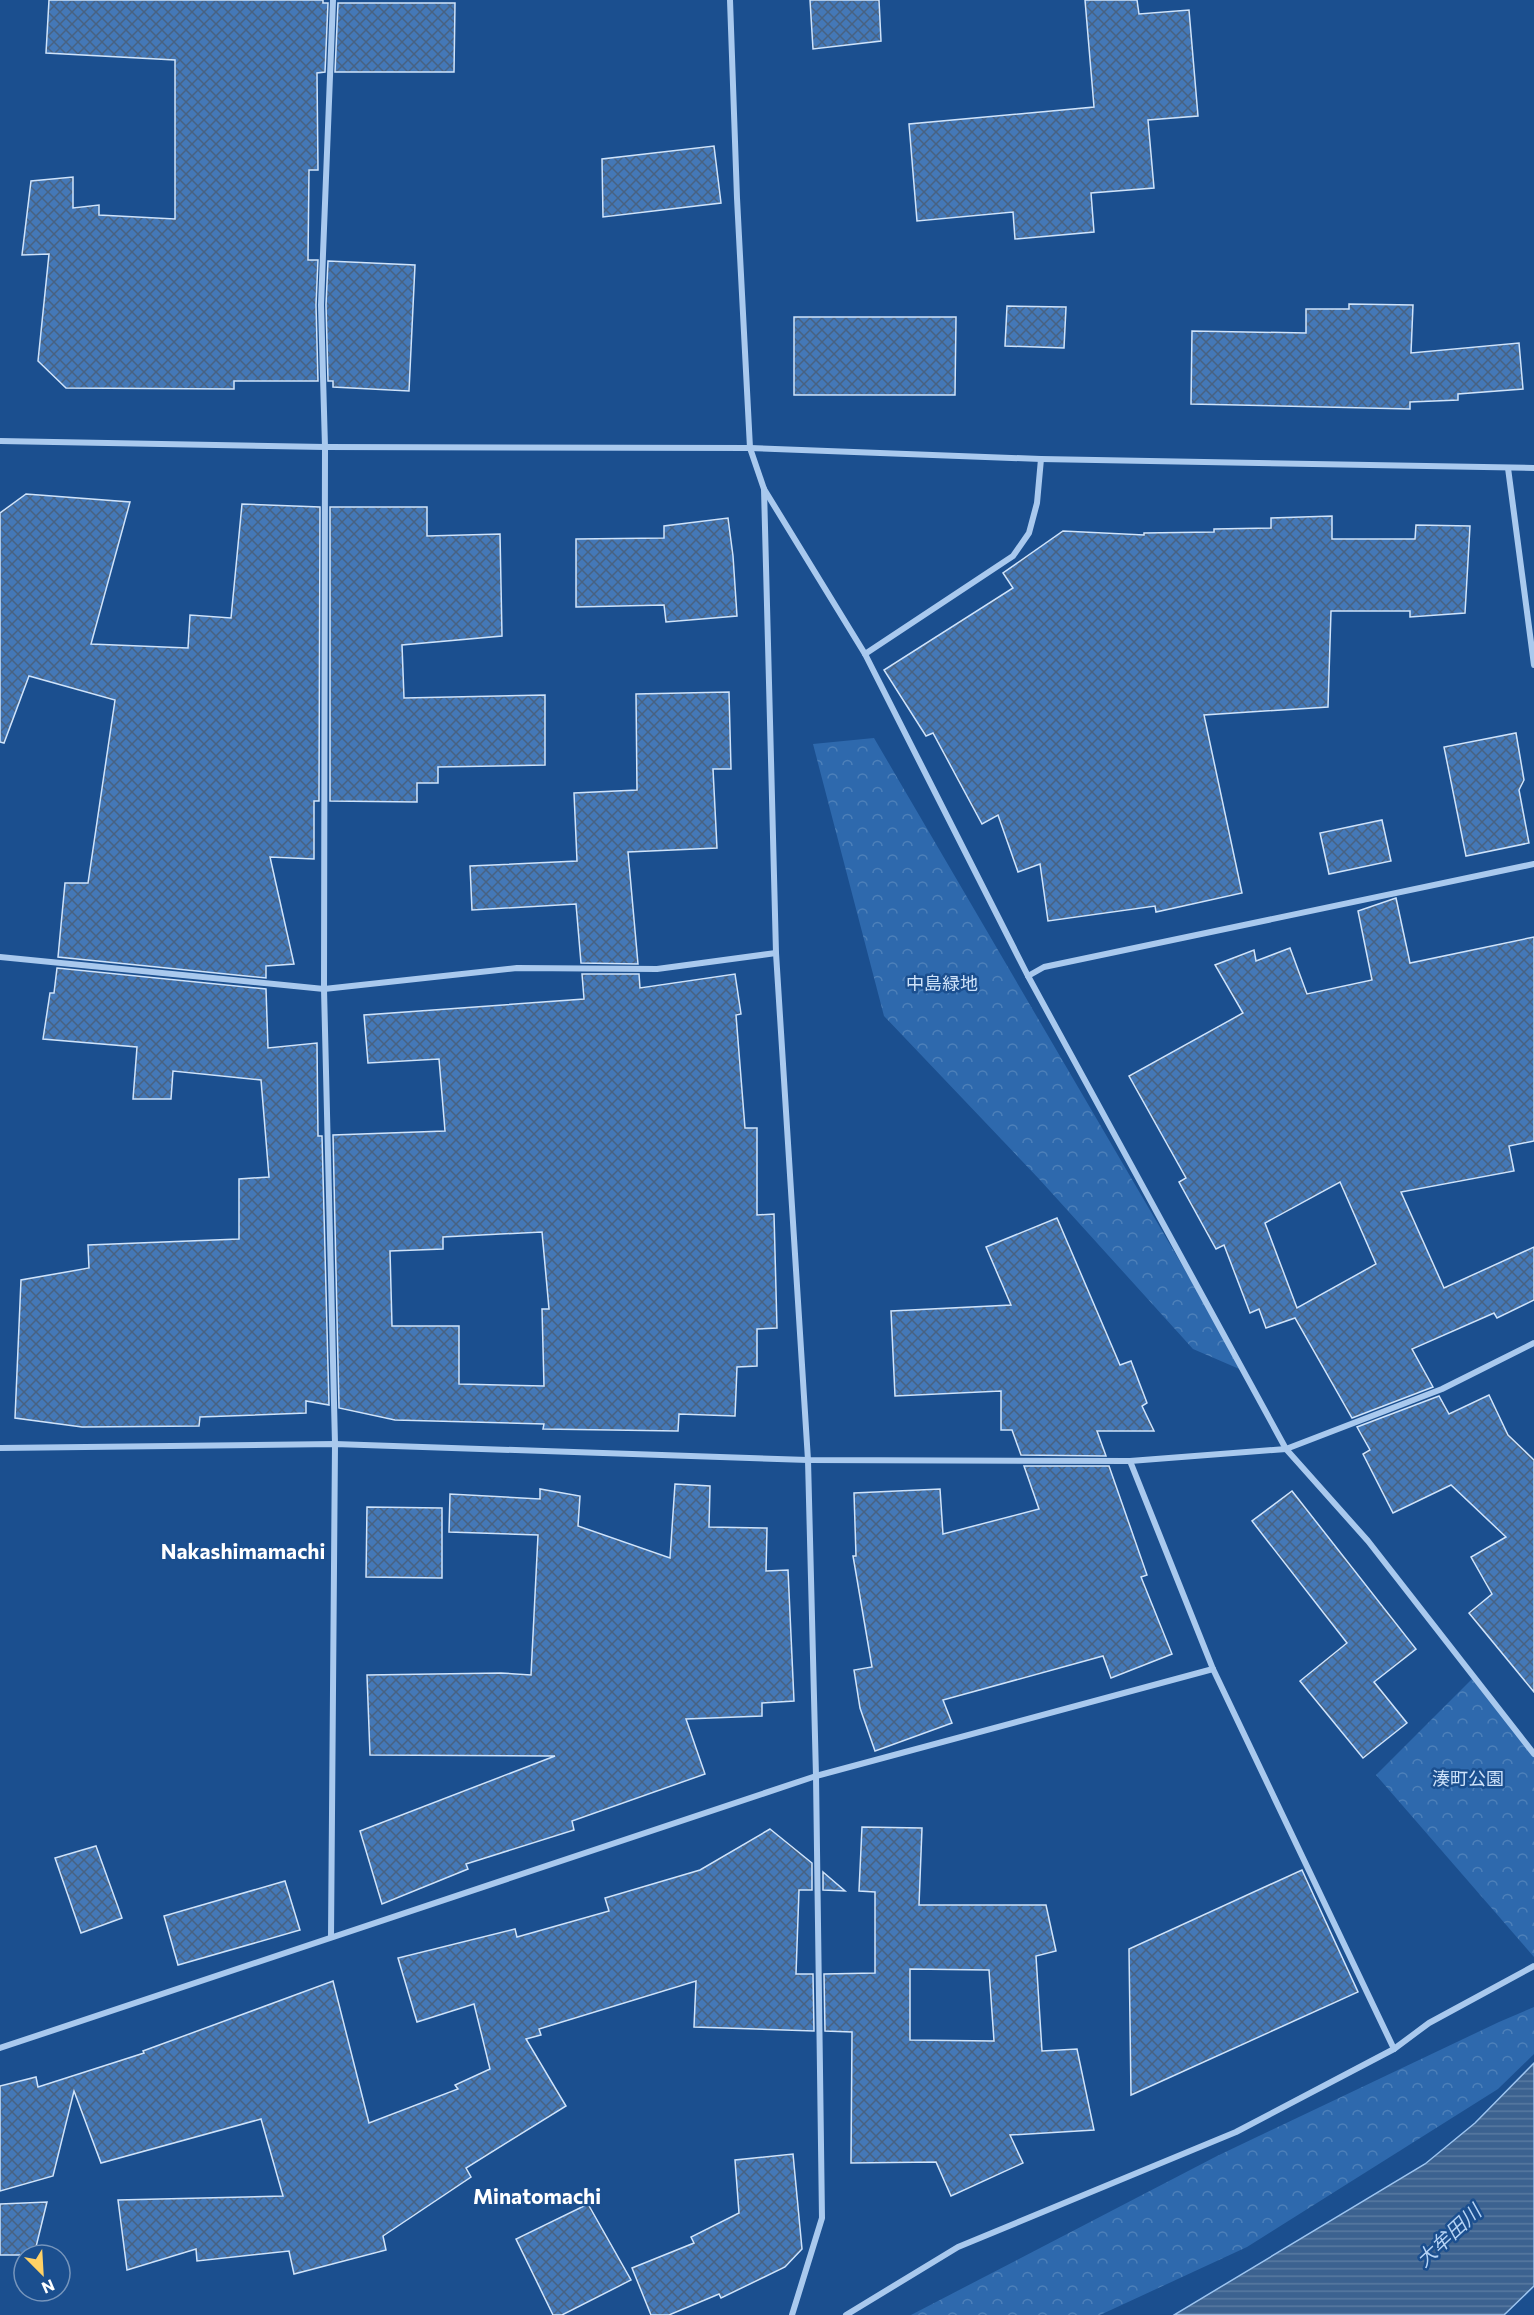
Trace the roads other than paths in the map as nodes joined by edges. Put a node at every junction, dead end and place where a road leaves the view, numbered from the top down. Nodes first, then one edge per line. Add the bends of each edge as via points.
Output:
1 (333, 0) edge
2 (730, 0) edge
3 (0, 441) edge
4 (325, 447) junction
5 (750, 448) junction
6 (1041, 459) junction
7 (1508, 468) junction
8 (1534, 468) edge
9 (764, 489) junction
10 (865, 654) junction
11 (1534, 664) edge
12 (1534, 864) edge
13 (776, 953) junction
14 (0, 957) edge
15 (1028, 976) junction
16 (324, 989) junction
17 (1534, 1343) edge
18 (335, 1444) junction
19 (0, 1448) edge
20 (1286, 1449) junction
21 (808, 1460) junction
22 (1130, 1461) junction
23 (1213, 1669) junction
24 (1534, 1754) edge
25 (816, 1776) junction
26 (331, 1937) junction
27 (1534, 1966) edge
28 (0, 2048) edge
29 (1394, 2049) junction
30 (792, 2315) edge
31 (846, 2315) edge

1 - 4 street via 321,305
2 - 5 street
3 - 4 street
4 - 5 street
4 - 16 street
5 - 6 street
5 - 9 street
6 - 7 street
6 - 10 street via 1037,503 1029,533 1013,556
7 - 8 street
7 - 11 street
9 - 10 street
9 - 13 street
10 - 15 street
12 - 15 street via 1044,967
13 - 16 street via 657,969 518,968
13 - 21 street
14 - 16 street
15 - 20 street
16 - 18 street
17 - 20 street via 1442,1389
18 - 19 street
18 - 21 street
18 - 26 street
20 - 22 street
20 - 24 street via 1368,1541
21 - 22 street
21 - 25 street
22 - 23 street
23 - 25 street
23 - 29 street
25 - 26 street
25 - 30 street via 822,2218
26 - 28 street
27 - 29 street via 1429,2023
29 - 31 street via 1236,2132 958,2247

